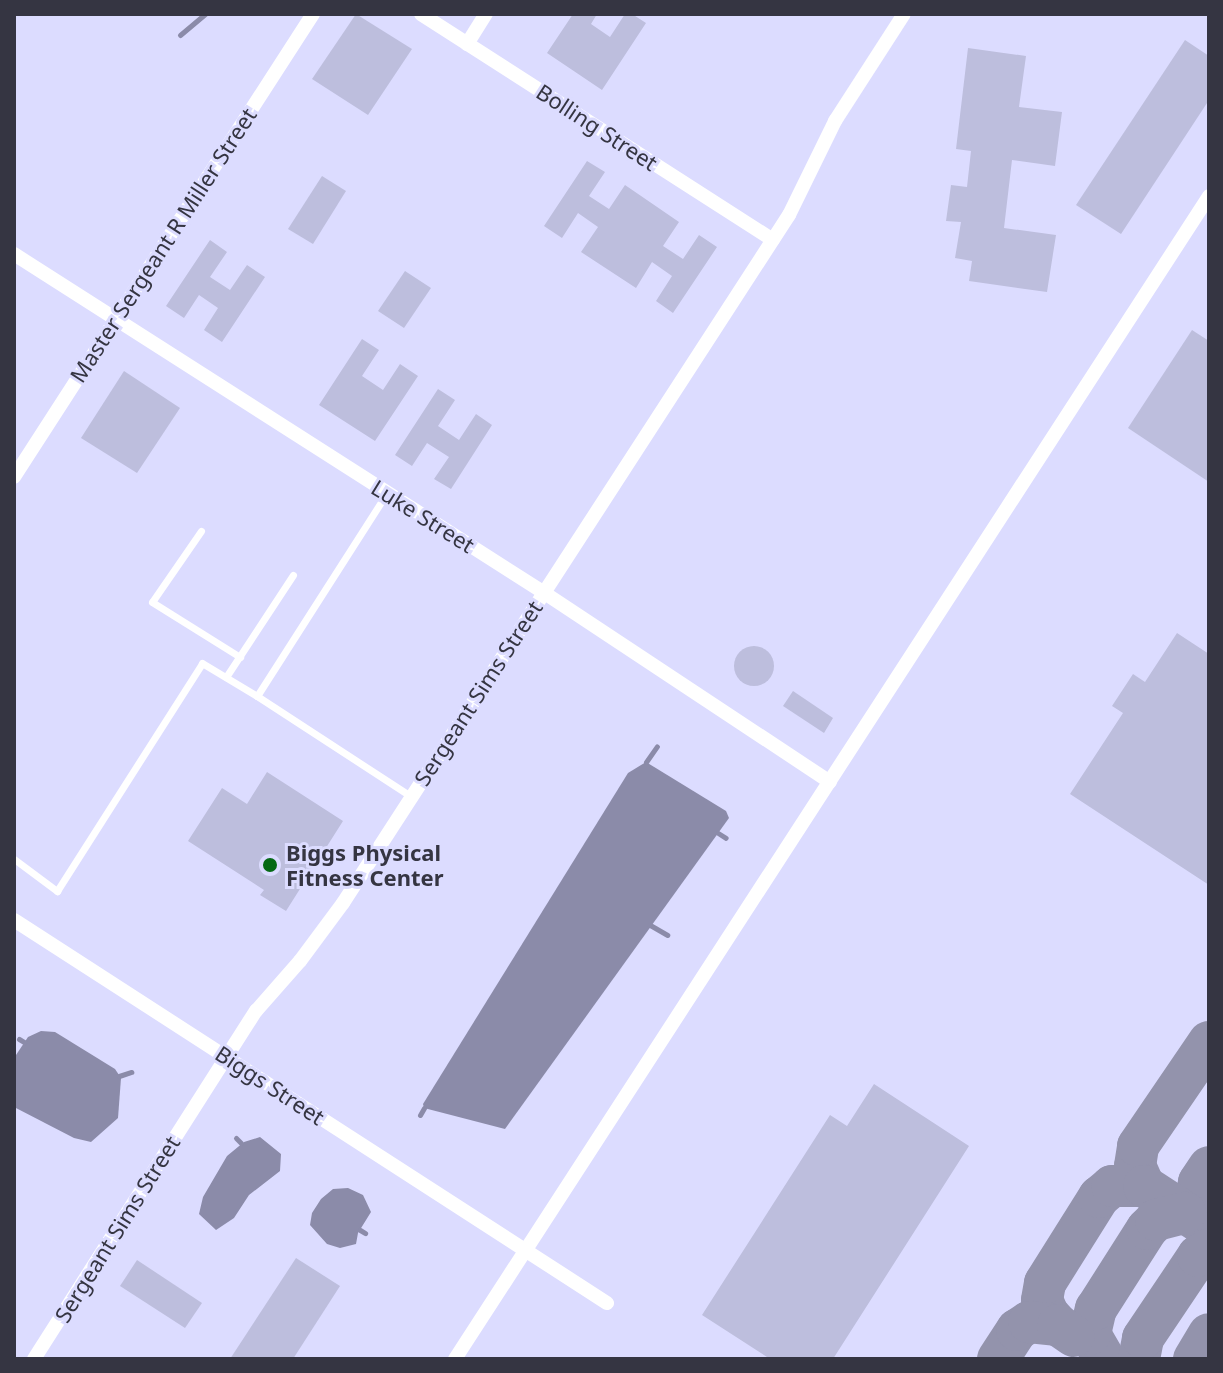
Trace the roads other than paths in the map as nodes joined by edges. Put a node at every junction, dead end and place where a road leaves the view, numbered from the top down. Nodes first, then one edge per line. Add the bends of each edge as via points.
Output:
1 (313, 14) edge
2 (421, 14) edge
3 (486, 14) edge
4 (904, 14) edge
5 (467, 44) junction
6 (1209, 196) edge
7 (773, 240) junction
8 (14, 254) edge
9 (115, 320) junction
10 (14, 477) edge
11 (387, 493) junction
12 (201, 531) dead end
13 (293, 575) dead end
14 (543, 592) junction
15 (240, 657) junction
16 (226, 677) junction
17 (257, 696) junction
18 (830, 782) junction
19 (412, 797) junction
20 (14, 859) edge
21 (14, 920) edge
22 (227, 1057) junction
23 (525, 1250) junction
24 (607, 1303) dead end
25 (34, 1359) edge
26 (455, 1359) edge

1 - 9 street, Master Sergeant R Miller Street
2 - 5 street, Bolling Street
3 - 5 street
4 - 7 street, Sergeant Sims Street via 835,121
5 - 7 street, Bolling Street
6 - 18 street
7 - 14 street, Sergeant Sims Street
8 - 9 street, Luke Street
9 - 10 street, Master Sergeant R Miller Street
9 - 11 street, Luke Street
11 - 14 street, Luke Street
11 - 17 lane
12 - 15 lane via 152,602
13 - 15 lane
14 - 18 street, Luke Street
14 - 19 street, Sergeant Sims Street
15 - 16 lane
16 - 17 lane
16 - 20 lane via 202,663 57,891
17 - 19 lane
18 - 23 street
19 - 22 street, Sergeant Sims Street via 322,933 256,1011
21 - 22 street, Biggs Street
22 - 23 street, Biggs Street
22 - 25 street, Sergeant Sims Street
23 - 24 street, Biggs Street
23 - 26 street

